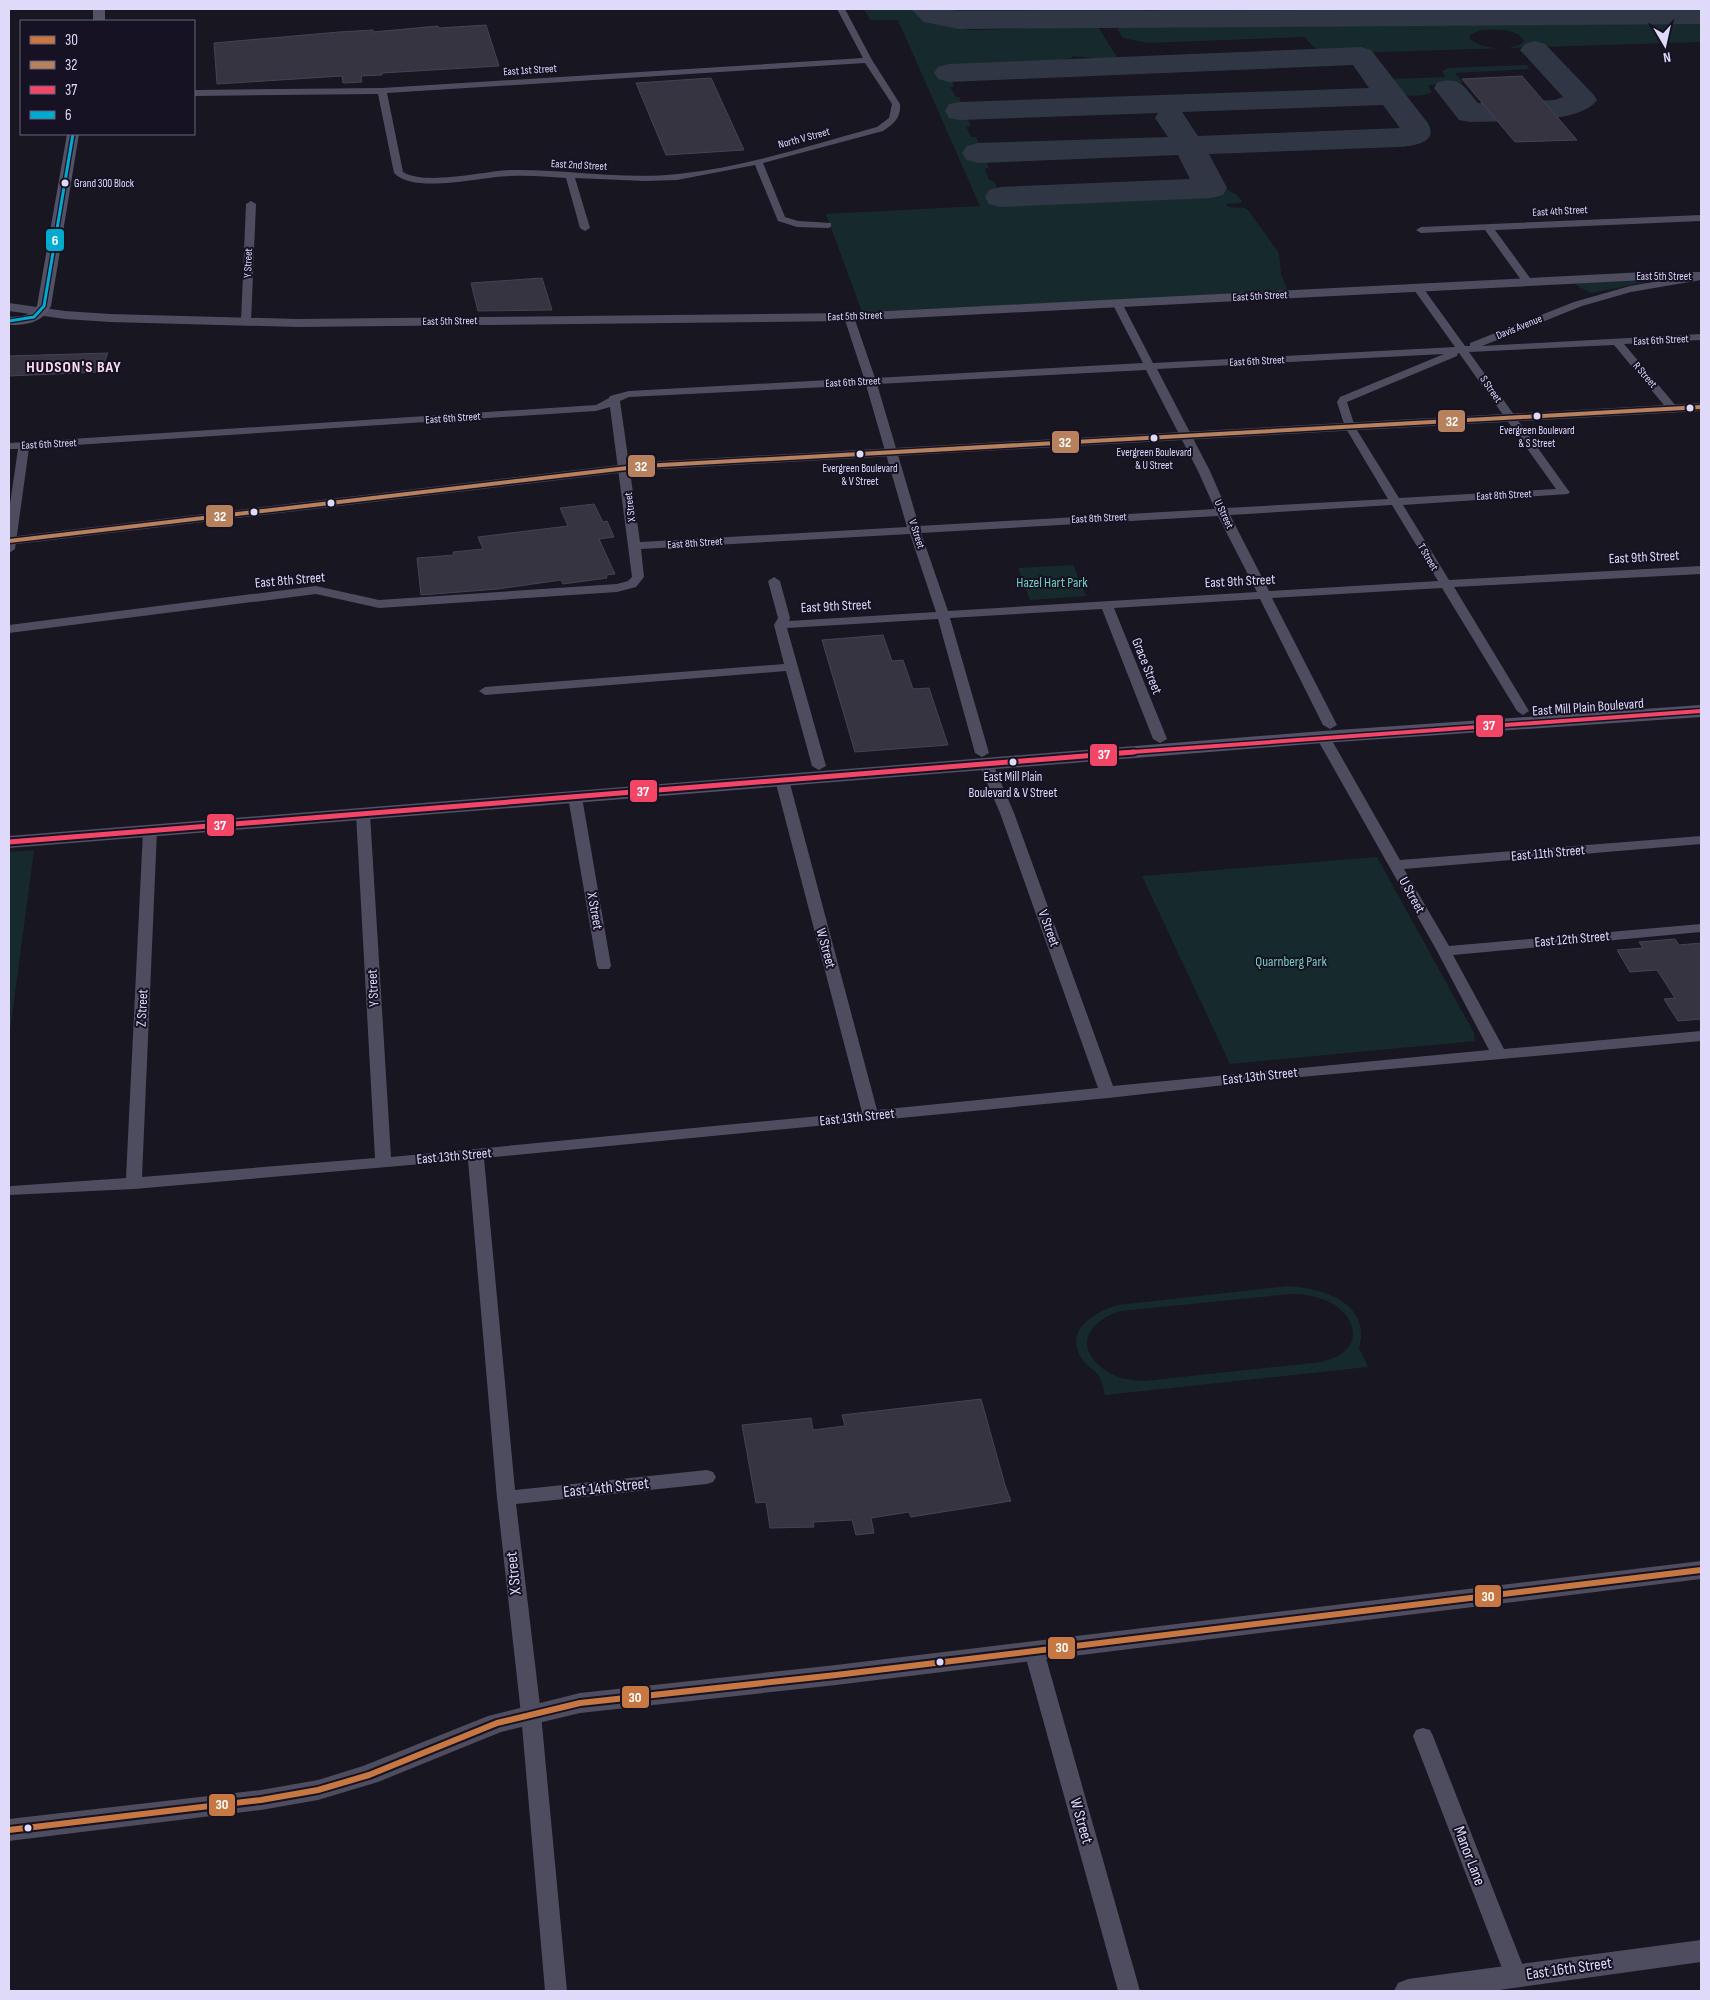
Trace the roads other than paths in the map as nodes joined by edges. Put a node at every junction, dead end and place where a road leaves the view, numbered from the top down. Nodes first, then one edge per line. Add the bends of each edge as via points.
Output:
1 (841, 9) edge
2 (868, 60) junction
3 (382, 91) junction
4 (195, 93) edge
5 (73, 135) edge
6 (758, 162) junction
7 (570, 176) junction
8 (251, 204) dead end
9 (1701, 218) edge
10 (828, 226) dead end
11 (1488, 227) junction
12 (584, 228) dead end
13 (1421, 230) dead end
14 (1701, 276) edge
15 (1528, 282) junction
16 (1418, 287) junction
17 (1117, 303) junction
18 (9, 307) edge
19 (42, 312) junction
20 (849, 317) junction
21 (9, 321) edge
22 (246, 322) junction
23 (1701, 337) edge
24 (1617, 342) junction
25 (1463, 350) junction
26 (1150, 366) junction
27 (870, 381) junction
28 (614, 398) junction
29 (1344, 400) joint
30 (1701, 406) edge
31 (1672, 408) junction
32 (1511, 417) junction
33 (1350, 427) junction
34 (1186, 436) junction
35 (9, 446) edge
36 (24, 446) junction
37 (892, 452) junction
38 (626, 468) junction
39 (1564, 492) joint
40 (1394, 501) junction
41 (1222, 511) junction
42 (914, 529) junction
43 (9, 544) edge
44 (635, 546) junction
45 (1701, 570) edge
46 (774, 581) dead end
47 (632, 584) joint
48 (1444, 584) junction
49 (1264, 595) junction
50 (1106, 604) junction
51 (943, 615) junction
52 (780, 625) junction
53 (9, 629) edge
54 (792, 667) junction
55 (485, 691) dead end
56 (1701, 699) edge
57 (1523, 711) junction
58 (1701, 711) edge
59 (1326, 731) junction
60 (1160, 739) junction
61 (984, 758) junction
62 (820, 766) junction
63 (782, 780) junction
64 (575, 797) junction
65 (363, 814) junction
66 (9, 830) edge
67 (150, 831) junction
68 (1701, 840) edge
69 (9, 842) edge
70 (1396, 865) junction
71 (1701, 928) edge
72 (1444, 951) junction
73 (604, 966) dead end
74 (1701, 1036) edge
75 (1499, 1054) junction
76 (1108, 1093) junction
77 (870, 1116) junction
78 (476, 1154) junction
79 (383, 1162) junction
80 (134, 1184) junction
81 (10, 1191) edge
82 (707, 1477) dead end
83 (506, 1498) junction
84 (1701, 1570) edge
85 (1034, 1651) junction
86 (531, 1714) junction
87 (1423, 1736) dead end
88 (9, 1830) edge
89 (1701, 1951) edge
90 (1516, 1976) junction
91 (556, 1991) edge
92 (1129, 1991) edge
93 (1408, 1991) edge

1 - 2 street, North V Street
2 - 3 street, East 1st Street
2 - 6 street, North V Street via 896,104 893,121 880,129
3 - 4 street, East 1st Street
3 - 7 street, East 2nd Street via 399,173 408,179 428,181 511,174
5 - 19 main road
6 - 7 street, East 2nd Street via 677,177
6 - 10 street via 781,219 796,224
7 - 12 street
8 - 22 street, Y Street
9 - 11 street, East 4th Street
11 - 13 street, East 4th Street
11 - 15 street
14 - 15 street, East 5th Street
14 - 25 street, Davis Avenue via 1630,289 1578,304
15 - 16 street, East 5th Street
16 - 17 street, East 5th Street
16 - 25 street, S Street
17 - 20 street, East 5th Street
17 - 26 street, U Street
18 - 19 street, East 5th Street
19 - 21 main road via 29,320
19 - 22 street, East 5th Street via 110,318
20 - 22 street, East 5th Street
20 - 27 street, V Street
23 - 24 street, East 6th Street
24 - 25 street, East 6th Street
24 - 31 street, R Street
25 - 26 street, East 6th Street
25 - 29 street, Davis Avenue
25 - 32 street, S Street
26 - 27 street, East 6th Street
26 - 34 street, U Street
27 - 28 street, East 6th Street via 629,394
27 - 37 street, V Street
28 - 36 street, East 6th Street via 607,406 596,408
28 - 38 street, X Street
29 - 33 street, T Street via 1343,408
30 - 31 street
31 - 32 street
32 - 33 street
32 - 39 street, S Street
33 - 34 street
33 - 40 street, T Street
34 - 37 street
34 - 41 street, U Street
35 - 36 street, East 6th Street
36 - 43 street
37 - 38 street
37 - 42 street, V Street
38 - 43 street
38 - 44 street, X Street
39 - 40 street, East 8th Street
40 - 41 street, East 8th Street
40 - 48 street, T Street
41 - 42 street, East 8th Street
41 - 49 street, U Street
42 - 44 street, East 8th Street
42 - 51 street, V Street
44 - 47 street, X Street via 638,577
45 - 48 street, East 9th Street
46 - 52 street via 784,618
47 - 53 street, East 8th Street via 616,588 379,604 316,590
48 - 49 street, East 9th Street
48 - 57 street, T Street
49 - 50 street, East 9th Street
49 - 59 street, U Street
50 - 51 street, East 9th Street
50 - 60 street, Grace Street
51 - 52 street, East 9th Street
51 - 61 street, V Street
52 - 54 street
54 - 55 street
54 - 62 street
56 - 57 main road, East Mill Plain Boulevard
57 - 59 main road, East Mill Plain Boulevard
58 - 59 main road, East Mill Plain Boulevard
59 - 60 main road, East Mill Plain Boulevard
59 - 61 main road, East Mill Plain Boulevard
59 - 70 street, U Street
60 - 61 main road, East Mill Plain Boulevard
61 - 62 main road, East Mill Plain Boulevard
61 - 63 main road, East Mill Plain Boulevard
61 - 76 street, V Street via 1007,812
62 - 66 main road, East Mill Plain Boulevard
63 - 64 main road, East Mill Plain Boulevard
63 - 77 street, W Street
64 - 65 main road, East Mill Plain Boulevard
64 - 73 street, X Street
65 - 67 main road, East Mill Plain Boulevard
65 - 79 street, Y Street
67 - 69 main road, East Mill Plain Boulevard
67 - 80 street, Z Street
68 - 70 street, East 11th Street
70 - 72 street, U Street
71 - 72 street, East 12th Street
72 - 75 street, U Street
74 - 75 street, East 13th Street
75 - 76 street, East 13th Street
76 - 77 street, East 13th Street
77 - 78 street, East 13th Street
78 - 79 street, East 13th Street
78 - 83 street, X Street
79 - 80 street, East 13th Street
80 - 81 street, East 13th Street
82 - 83 street, East 14th Street
83 - 86 street, X Street
84 - 85 street
85 - 86 street via 580,1703
85 - 92 street, W Street
86 - 88 street via 497,1723 369,1775 318,1790 261,1800
86 - 91 street, X Street
87 - 90 street, Manor Lane
89 - 90 street, East 16th Street
90 - 93 street, East 16th Street

